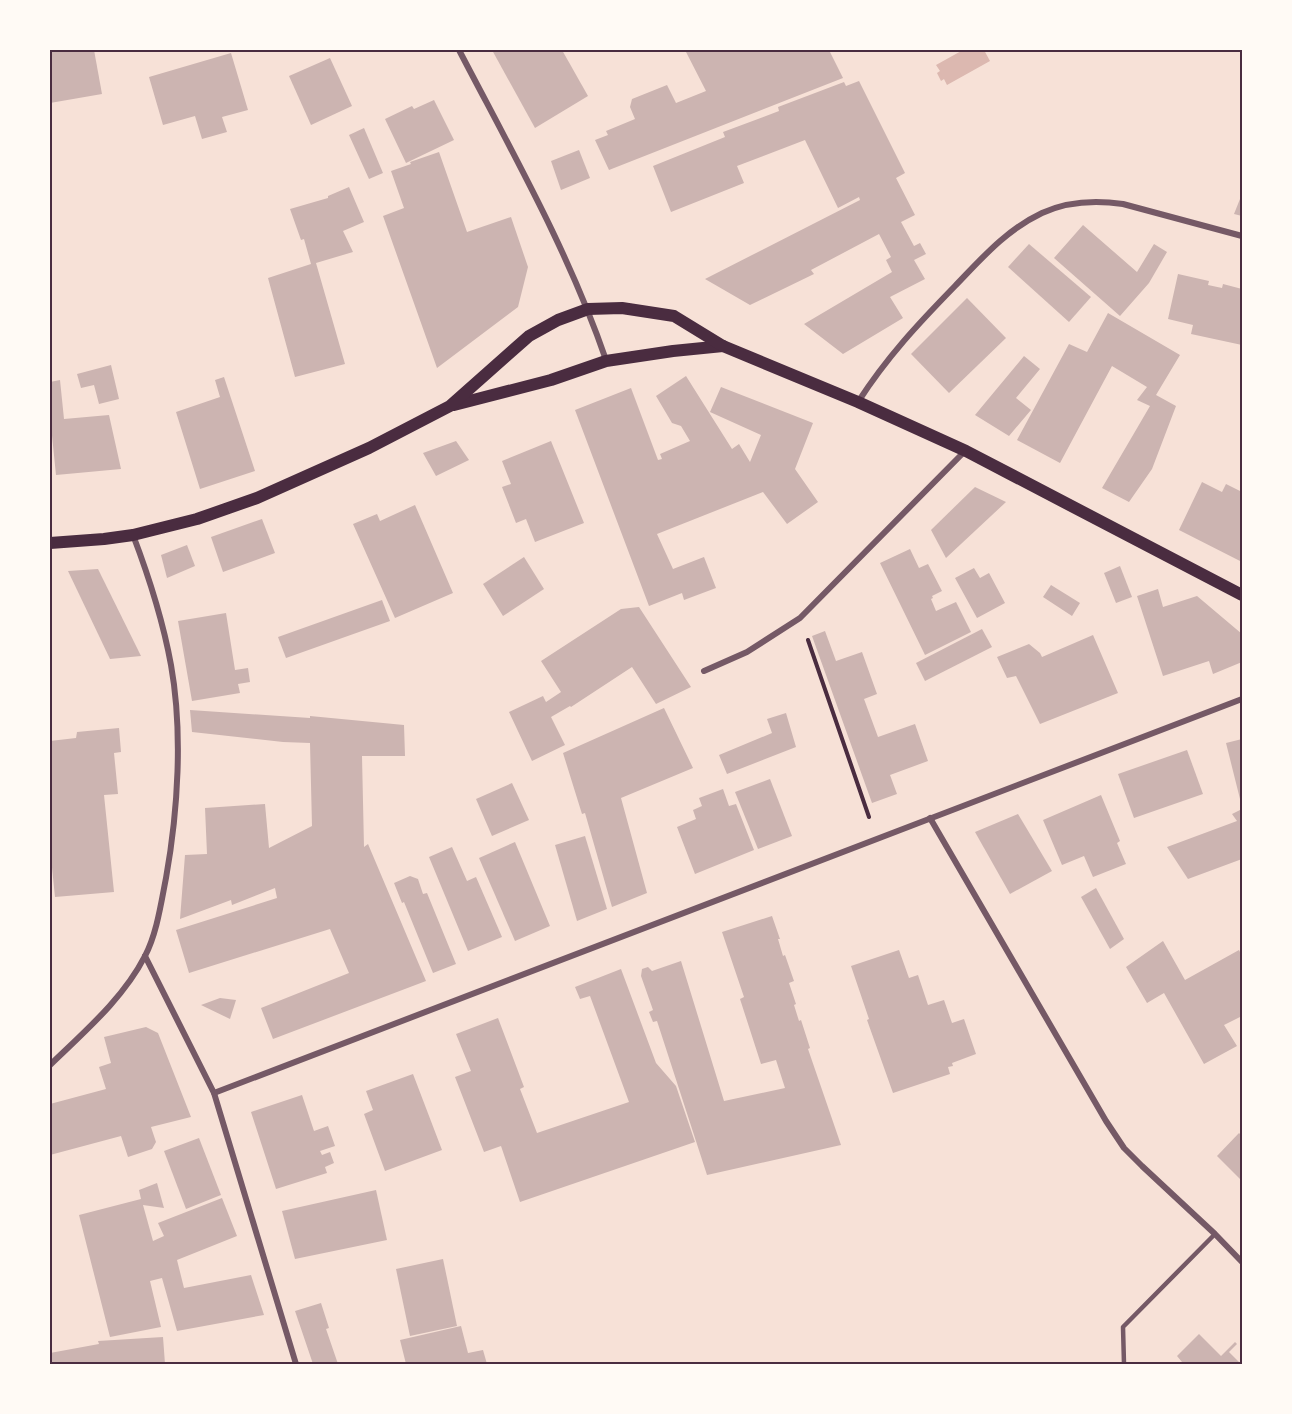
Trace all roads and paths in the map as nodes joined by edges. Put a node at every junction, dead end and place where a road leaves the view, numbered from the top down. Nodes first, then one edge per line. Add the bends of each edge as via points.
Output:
1 (459, 50) edge
2 (1242, 236) edge
3 (588, 309) junction
4 (723, 346) junction
5 (606, 361) junction
6 (858, 402) junction
7 (450, 406) junction
8 (966, 451) junction
9 (133, 535) junction
10 (50, 543) edge
11 (1242, 595) edge
12 (800, 618) junction
13 (704, 671) dead end
14 (1242, 699) edge
15 (930, 818) junction
16 (877, 838) junction
17 (145, 956) junction
18 (50, 1065) edge
19 (214, 1093) junction
20 (1215, 1234) junction
21 (1242, 1263) edge
22 (296, 1365) edge
23 (1124, 1365) edge

1 - 3 street via 558,240
2 - 6 street via 1123,204 1082,202 1044,213 1002,238 904,339
3 - 4 main road via 622,308 674,316
3 - 5 street
3 - 7 main road via 529,336
4 - 5 main road
4 - 6 main road
5 - 7 main road via 551,381
6 - 8 main road
7 - 9 main road via 369,448 257,498
8 - 11 main road
8 - 12 street
9 - 10 main road
9 - 17 street via 165,633 172,667 177,736 169,859
12 - 13 street via 747,652
12 - 16 path
14 - 15 street
15 - 16 street
15 - 20 street via 1124,1148
16 - 19 street
17 - 18 street via 106,1011
17 - 19 street
19 - 22 street
20 - 21 street
20 - 23 lane via 1123,1327

